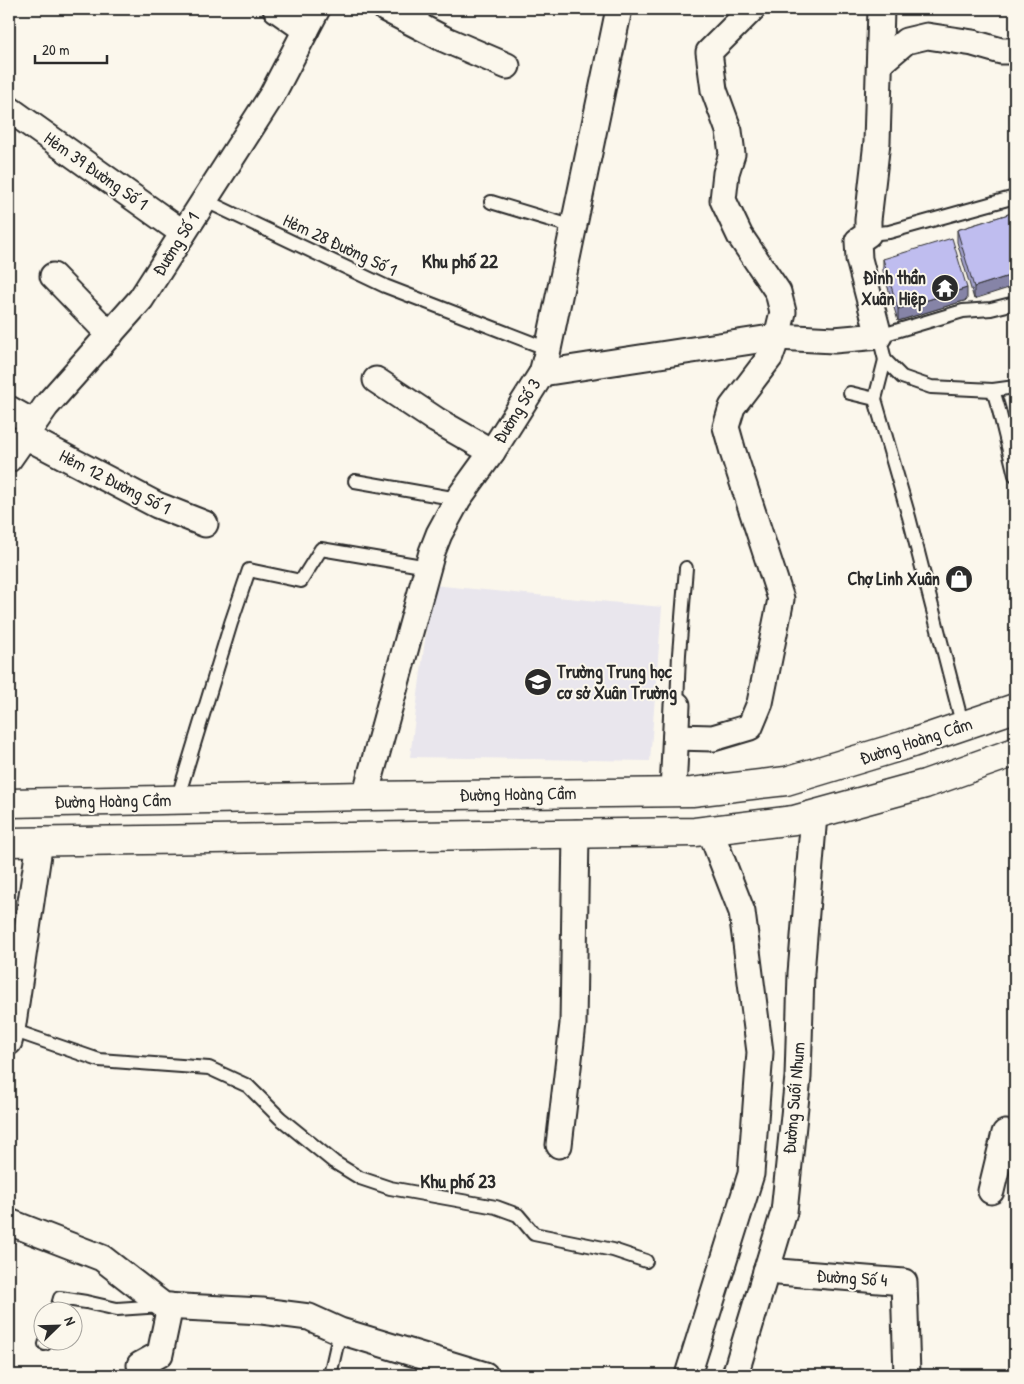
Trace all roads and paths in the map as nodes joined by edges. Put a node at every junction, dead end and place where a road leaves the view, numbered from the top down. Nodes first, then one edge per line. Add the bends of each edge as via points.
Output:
1 (276, 9) edge
2 (386, 9) edge
3 (619, 9) edge
4 (752, 9) edge
5 (881, 9) edge
6 (421, 17) edge
7 (311, 20) edge
8 (1015, 51) edge
9 (880, 63) junction
10 (507, 66) dead end
11 (9, 109) edge
12 (1015, 197) edge
13 (204, 200) junction
14 (491, 202) dead end
15 (574, 227) junction
16 (183, 233) junction
17 (868, 234) junction
18 (53, 276) dead end
19 (1015, 303) edge
20 (110, 335) junction
21 (777, 336) junction
22 (882, 348) junction
23 (545, 361) junction
24 (376, 380) dead end
25 (1015, 387) edge
26 (993, 390) junction
27 (850, 393) dead end
28 (875, 399) junction
29 (9, 409) edge
30 (30, 429) junction
31 (492, 452) junction
32 (9, 459) edge
33 (1015, 475) edge
34 (355, 481) dead end
35 (458, 499) junction
36 (206, 524) dead end
37 (428, 567) junction
38 (686, 568) dead end
39 (677, 705) joint
40 (1015, 708) edge
41 (963, 727) junction
42 (676, 737) junction
43 (1015, 752) edge
44 (673, 792) junction
45 (366, 796) junction
46 (177, 800) junction
47 (9, 803) edge
48 (814, 815) junction
49 (710, 830) junction
50 (576, 833) junction
51 (40, 841) junction
52 (9, 842) edge
53 (10, 1036) edge
54 (1015, 1134) edge
55 (559, 1145) dead end
56 (991, 1191) dead end
57 (9, 1222) edge
58 (646, 1261) dead end
59 (766, 1271) junction
60 (59, 1302) edge
61 (167, 1306) junction
62 (340, 1331) junction
63 (140, 1364) dead end
64 (330, 1375) edge
65 (485, 1375) edge
66 (688, 1375) edge
67 (735, 1375) edge
68 (907, 1375) edge

1 - 7 street
2 - 6 street
3 - 15 street, Đường Số 3
4 - 21 street via 709,52 714,90 729,131 732,154 723,200 740,236 778,292 783,312
5 - 9 street
6 - 10 street via 444,39
7 - 13 street, Đường Số 1 via 272,95
8 - 9 street via 927,36 906,41
9 - 17 street via 878,142
11 - 16 street, Hẻm 39 Đường Số 1
12 - 17 lane via 889,232
13 - 16 street, Đường Số 1
13 - 23 lane, Hẻm 28 Đường Số 1
14 - 15 lane
15 - 23 street, Đường Số 3
16 - 20 street, Đường Số 1 via 141,299
17 - 22 street via 858,241 859,259
18 - 20 street
19 - 22 lane via 991,309 963,310
20 - 30 street, Đường Số 1 via 46,406
21 - 22 street
21 - 23 street
21 - 42 street via 770,356 732,407 726,427 781,599 760,703 750,727 713,738
22 - 26 lane via 902,376 931,386
22 - 28 lane
23 - 31 street, Đường Số 3
24 - 31 street
25 - 26 lane
26 - 33 lane
27 - 28 lane
28 - 41 lane
29 - 30 street, Hẻm 12 Đường Số 1
30 - 32 street, Đường Số 1
30 - 36 street, Hẻm 12 Đường Số 1 via 157,505
31 - 35 street, Đường Số 3
34 - 35 lane
35 - 37 street, Đường Số 3 via 439,534
37 - 45 street, Đường Số 3
37 - 46 lane via 321,549 301,581 249,570
38 - 39 lane
39 - 42 street
40 - 41 main road, Đường Hoàng Cầm
41 - 44 main road, Đường Hoàng Cầm via 786,781
42 - 44 street
43 - 48 main road via 926,784
44 - 45 main road, Đường Hoàng Cầm
45 - 46 main road, Đường Hoàng Cầm
46 - 47 main road, Đường Hoàng Cầm
48 - 49 main road
48 - 59 street, Đường Suối Nhum via 801,973 797,1086 784,1212
49 - 50 main road
49 - 66 street via 742,912 760,1052 751,1174
50 - 51 main road
50 - 55 street via 573,1024
51 - 52 main road
51 - 53 street
53 - 58 lane via 99,1060 209,1068 248,1086 326,1156 360,1178 390,1188 496,1207 518,1215 534,1234 612,1250
54 - 56 street via 1005,1133
57 - 61 street via 102,1258
59 - 67 street, Đường Suối Nhum
59 - 68 street, Đường Số 4 via 904,1282
60 - 61 lane via 60,1298 117,1309
61 - 62 street via 309,1317
61 - 63 street via 160,1354
62 - 64 lane
62 - 65 street

